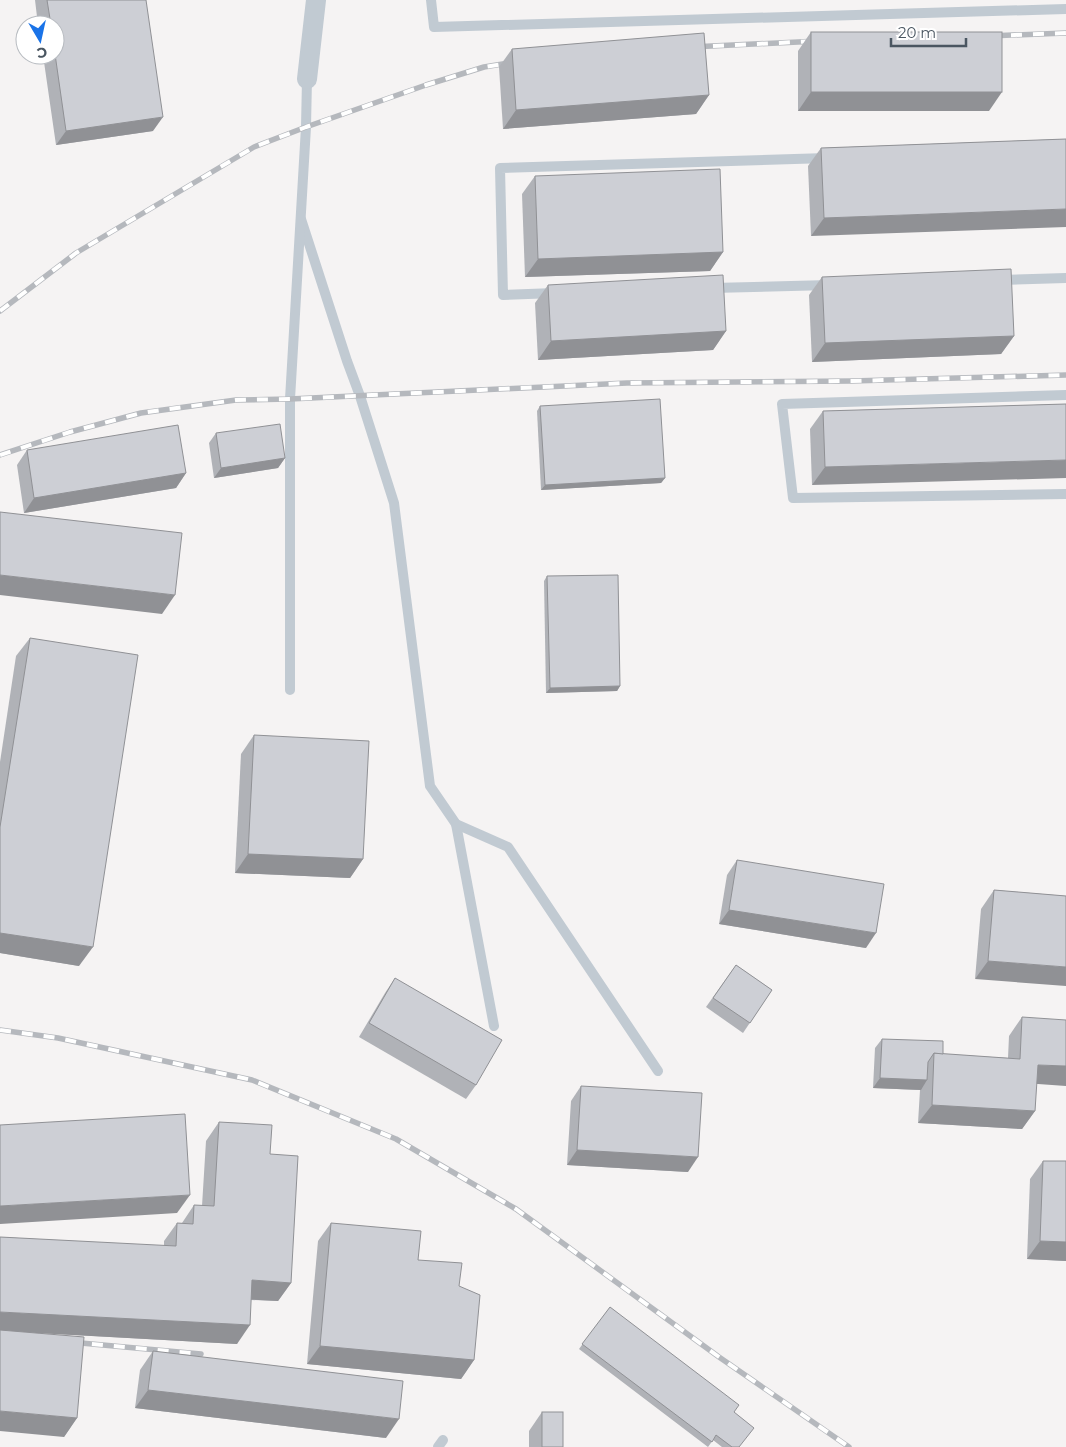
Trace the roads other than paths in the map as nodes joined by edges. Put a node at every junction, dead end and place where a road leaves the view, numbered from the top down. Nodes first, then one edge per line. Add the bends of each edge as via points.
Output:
1 (316, 0) edge
2 (431, 0) edge
3 (1066, 9) edge
4 (308, 79) joint
5 (838, 157) edge
6 (301, 219) junction
7 (1066, 278) edge
8 (987, 280) edge
9 (839, 284) edge
10 (700, 289) edge
11 (562, 293) edge
12 (1066, 394) edge
13 (1066, 494) edge
14 (290, 690) dead end
15 (456, 824) junction
16 (494, 1026) dead end
17 (658, 1071) dead end

1 - 4 street
2 - 3 lane via 434,27
4 - 6 lane
5 - 11 lane via 500,168 503,295
6 - 14 lane via 290,399
6 - 15 lane via 394,503 430,786
7 - 8 lane
9 - 10 lane
12 - 13 lane via 782,404 793,498
15 - 16 lane
15 - 17 lane via 508,847

